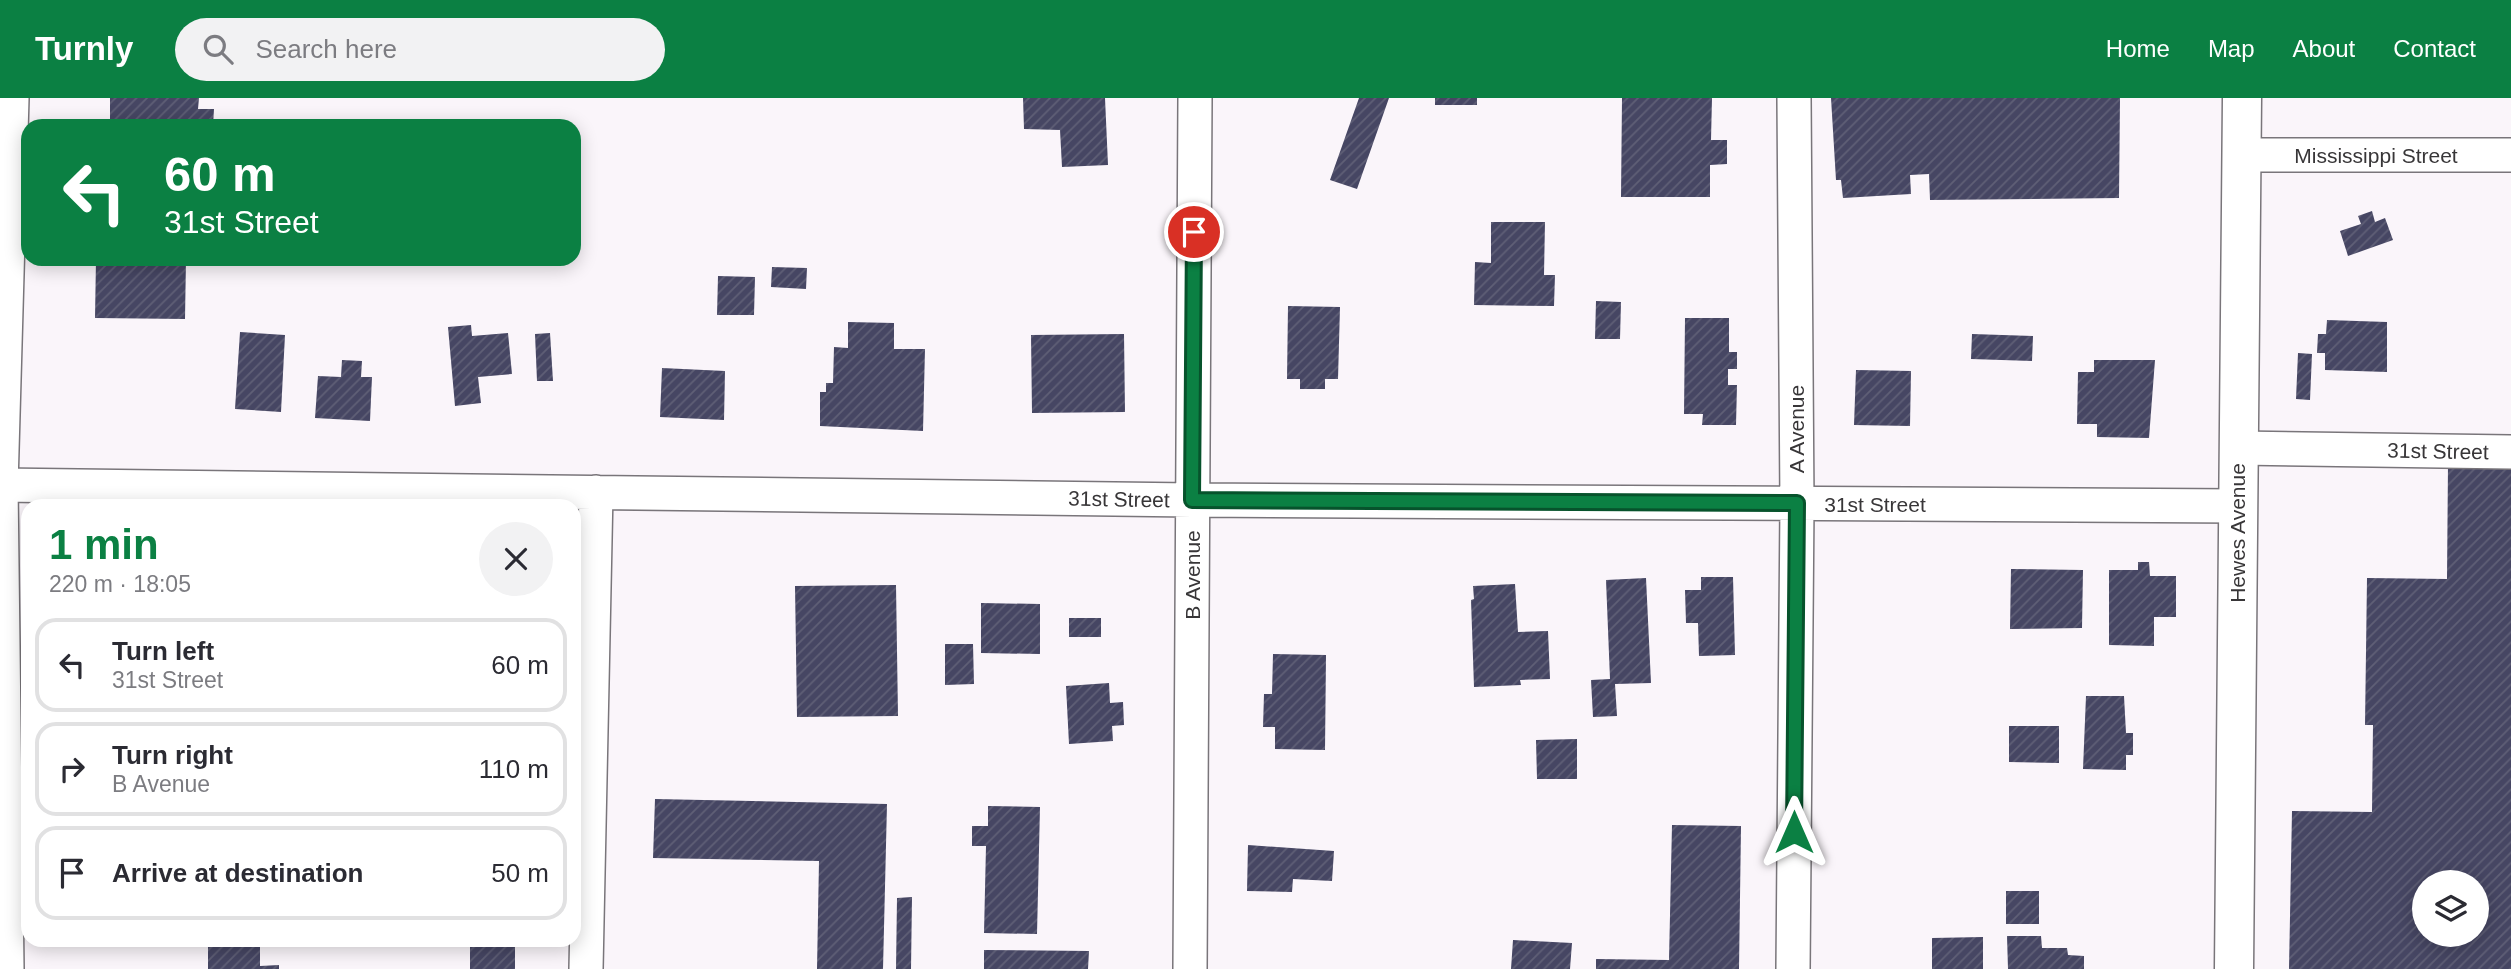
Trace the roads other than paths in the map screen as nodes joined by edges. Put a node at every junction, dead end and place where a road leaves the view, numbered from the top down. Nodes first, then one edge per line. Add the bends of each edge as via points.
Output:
1 (12, 98) edge
2 (1195, 98) edge
3 (1794, 98) edge
4 (2242, 98) edge
5 (2242, 155) junction
6 (2511, 155) edge
7 (2238, 448) junction
8 (2511, 452) edge
9 (1, 485) edge
10 (596, 492) junction
11 (1192, 500) junction
12 (1797, 503) junction
13 (2238, 506) junction
14 (7, 969) edge
15 (586, 969) edge
16 (1191, 969) edge
17 (1793, 969) edge
18 (2234, 969) edge

1 - 9 street
2 - 11 street, B Avenue
3 - 12 street, A Avenue
4 - 5 main road, Hewes Avenue
5 - 6 street, Mississippi Street
5 - 7 main road, Hewes Avenue
7 - 8 street, 31st Street
7 - 13 main road, Hewes Avenue
9 - 10 street, 31st Street
9 - 14 street
10 - 11 street, 31st Street
10 - 15 street
11 - 12 street, 31st Street
11 - 16 street, B Avenue
12 - 13 street, 31st Street
12 - 17 street, A Avenue
13 - 18 main road, Hewes Avenue

